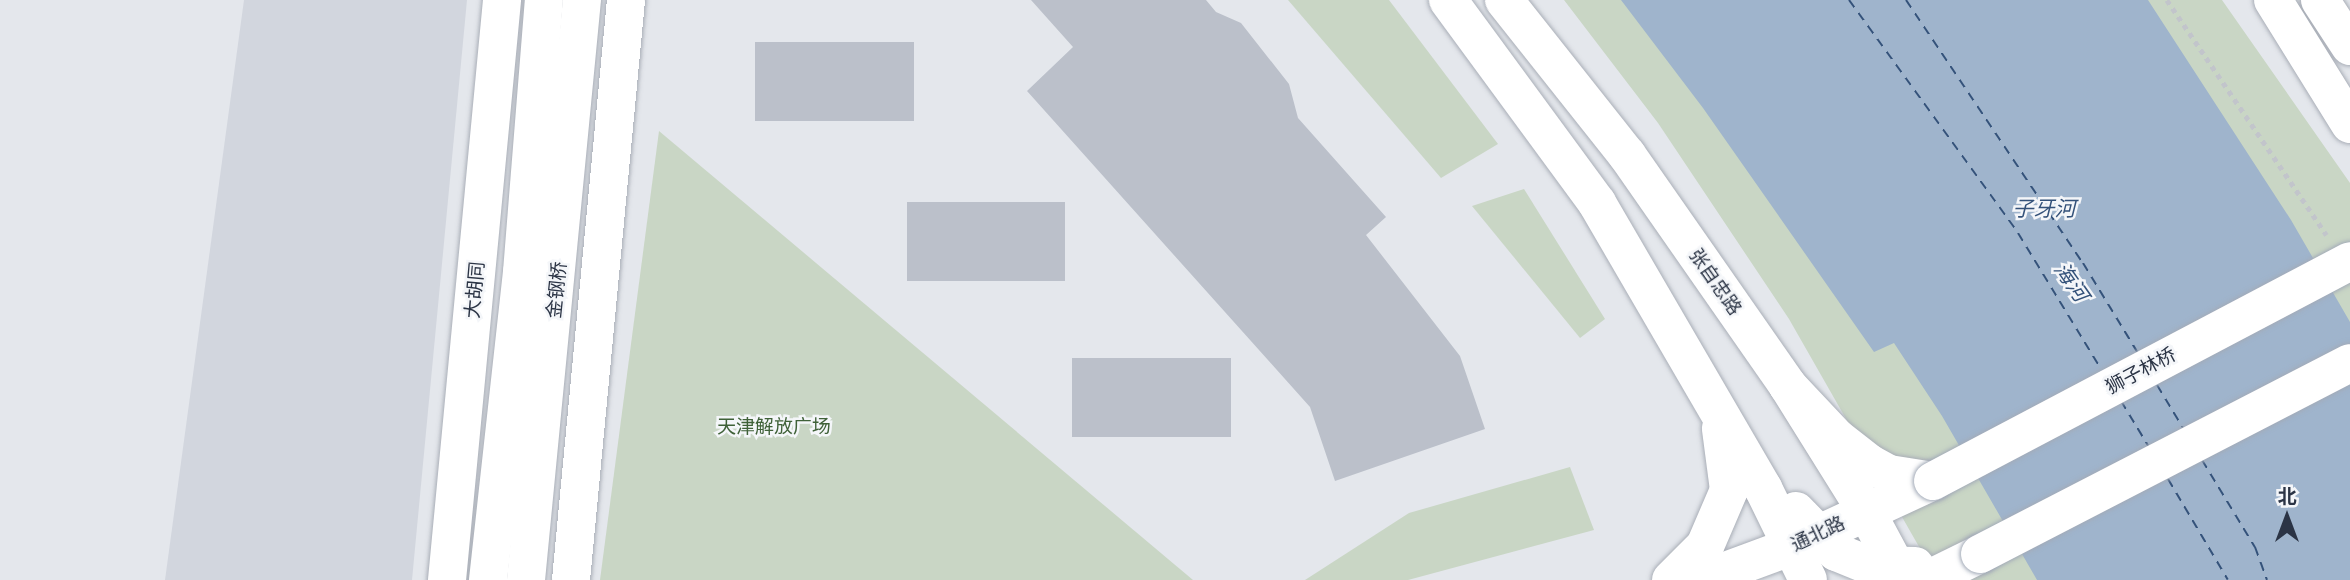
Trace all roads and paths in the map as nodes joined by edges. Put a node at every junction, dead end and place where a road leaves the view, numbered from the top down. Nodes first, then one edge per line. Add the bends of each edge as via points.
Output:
1 (502, 0) edge
2 (544, 0) edge
3 (582, 0) edge
4 (626, 0) edge
5 (1448, 0) edge
6 (1504, 0) edge
7 (2167, 0) edge
8 (2273, 0) edge
9 (2320, 0) edge
10 (2350, 46) edge
11 (2350, 124) edge
12 (2341, 252) edge
13 (2350, 363) edge
14 (1788, 386) junction
15 (1716, 406) junction
16 (1933, 481) junction
17 (1866, 511) junction
18 (1806, 554) edge
19 (1909, 576) edge
20 (447, 580) edge
21 (488, 580) edge
22 (526, 580) edge
23 (571, 580) edge
24 (1671, 580) edge
25 (1701, 580) edge

1 - 20 main road, 大胡同
2 - 21 main road, 金钢桥 via 522,272
3 - 22 main road, 金钢桥
4 - 23 main road
5 - 15 main road via 1597,203
6 - 14 main road, 张自忠路 via 1627,155
7 - 12 path
8 - 11 main road
9 - 10 main road
12 - 16 main road, 狮子林桥, bridge
13 - 19 main road, bridge via 1980,554
14 - 16 main road via 1868,463 1889,474
14 - 17 main road, 张自忠路
15 - 18 main road
15 - 24 main road via 1729,490 1705,546
16 - 17 main road, 通北路
17 - 18 main road, 通北路
17 - 19 main road, 张自忠路
18 - 19 main road via 1836,552
18 - 25 main road, 通北路

